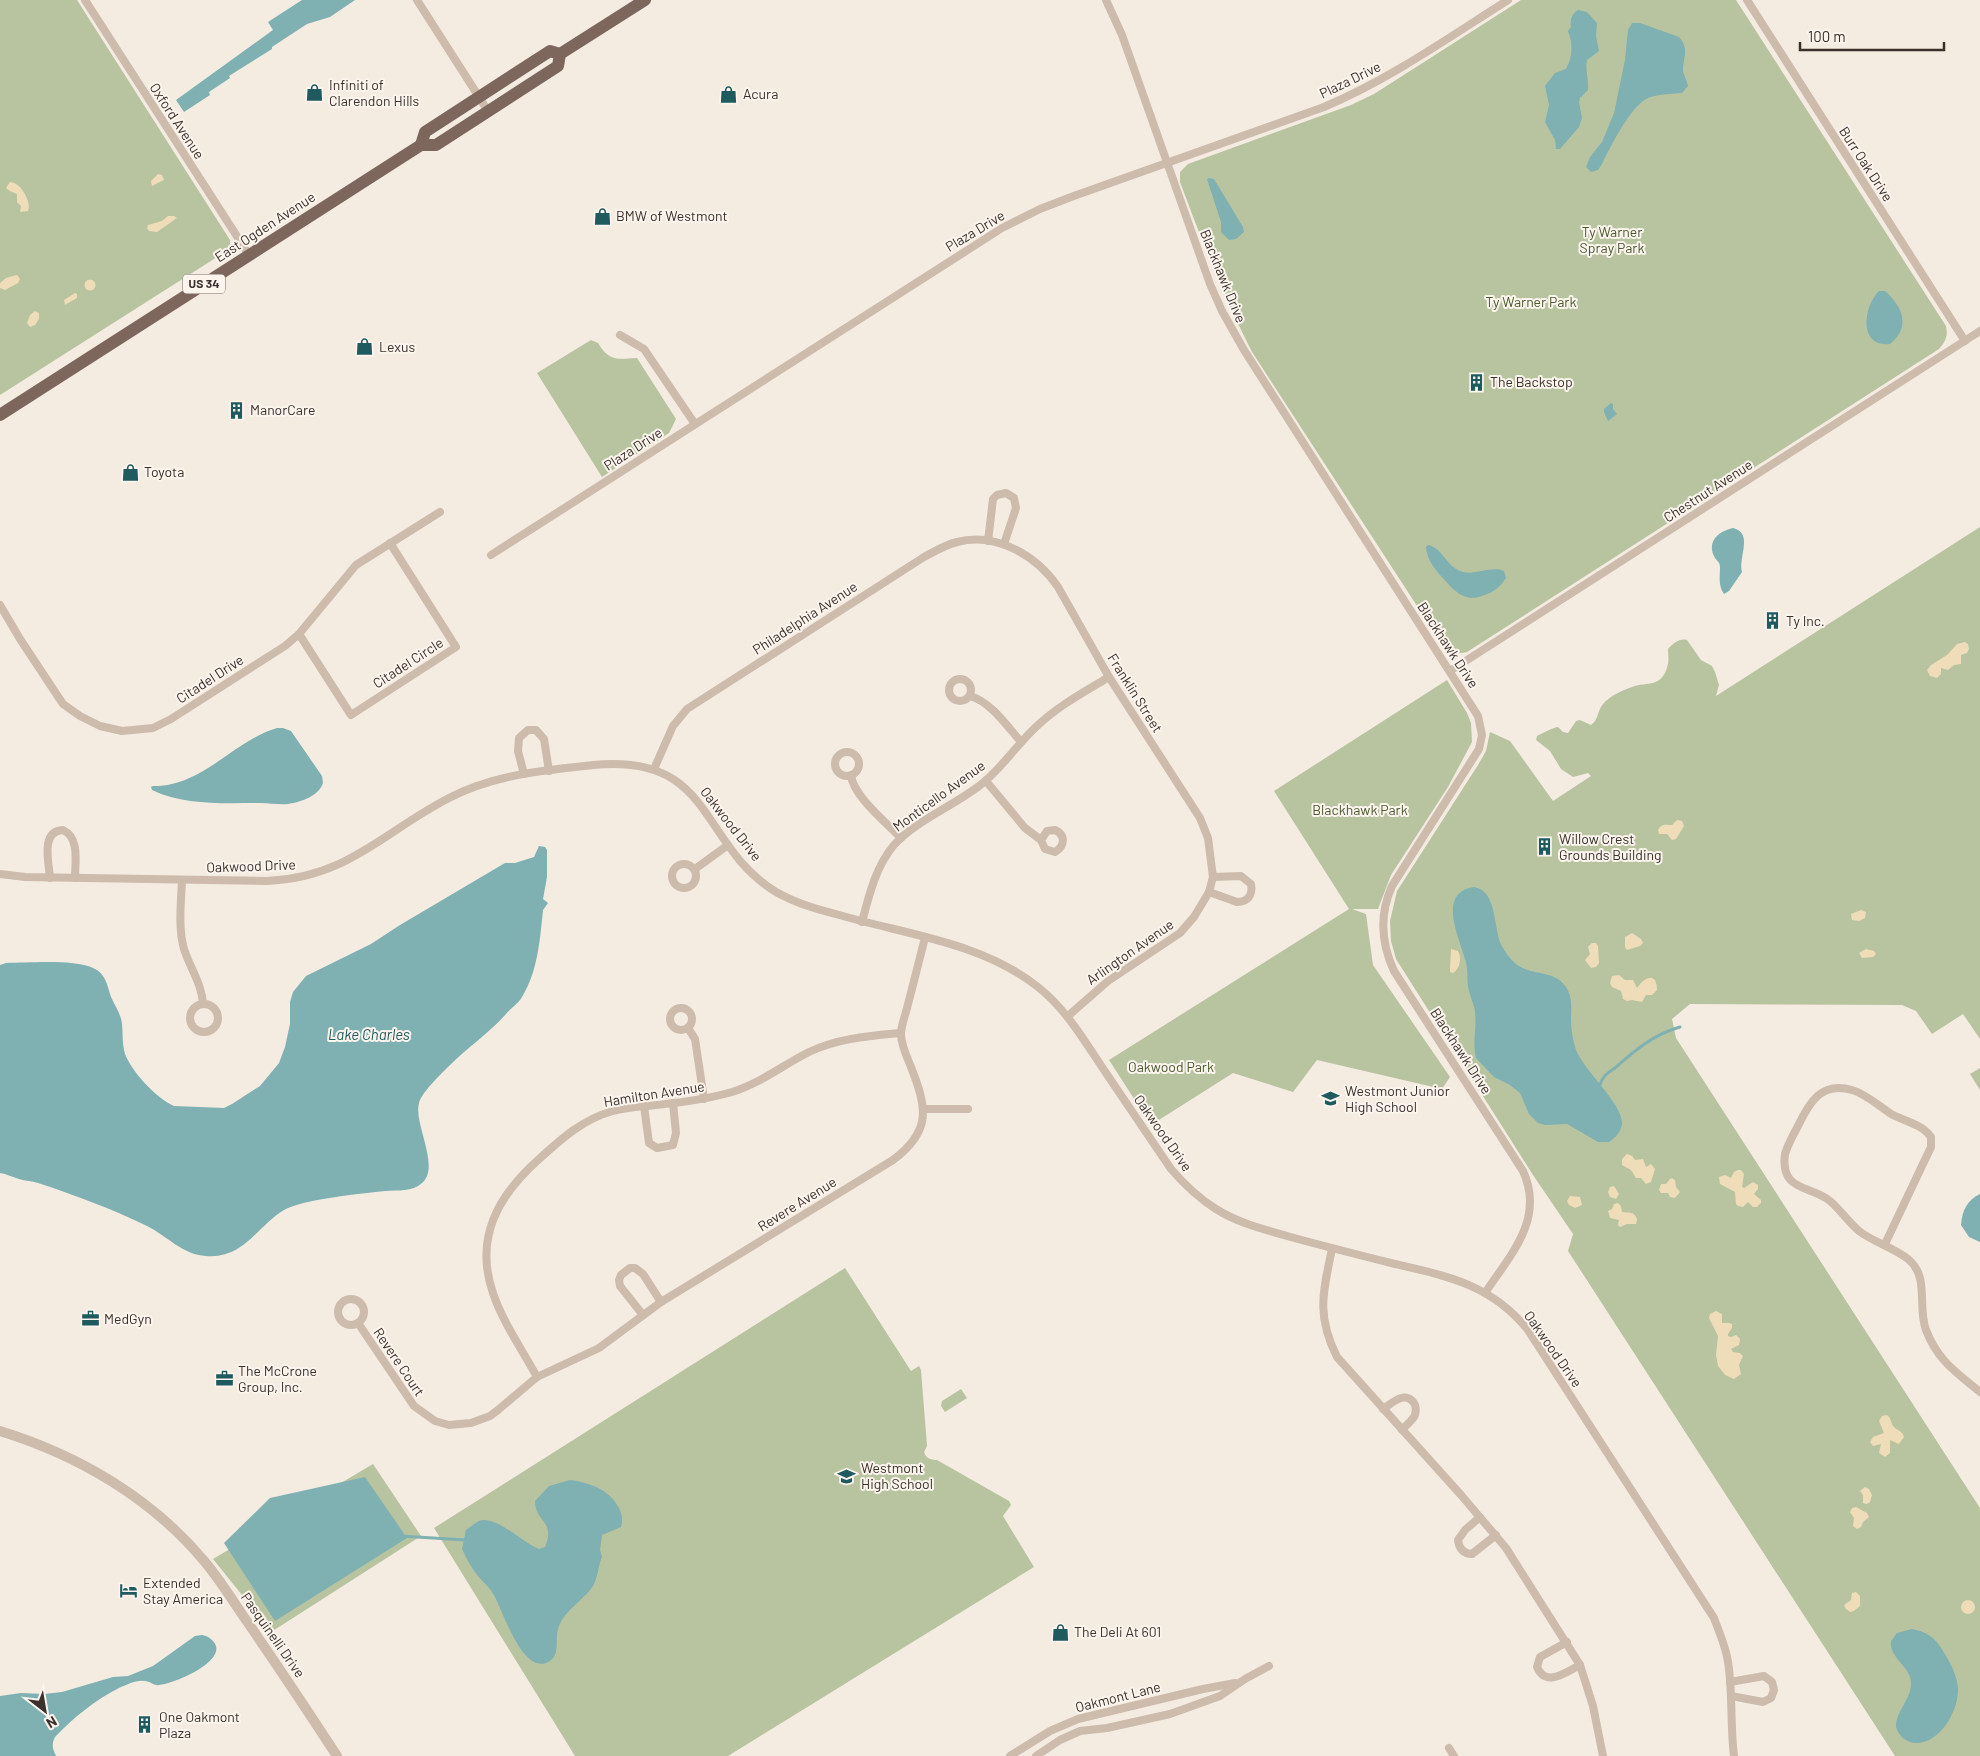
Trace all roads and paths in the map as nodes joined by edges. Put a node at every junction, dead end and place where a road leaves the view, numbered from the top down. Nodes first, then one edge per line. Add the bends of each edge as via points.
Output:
1 (85, 0) edge
2 (417, 0) edge
3 (645, 0) edge
4 (1106, 0) edge
5 (1508, 0) edge
6 (1746, 0) edge
7 (560, 54) junction
8 (479, 97) junction
9 (488, 111) junction
10 (421, 145) junction
11 (1167, 163) junction
12 (249, 255) junction
13 (1980, 331) edge
14 (620, 335) dead end
15 (1965, 341) junction
16 (0, 415) edge
17 (696, 424) junction
18 (440, 512) dead end
19 (988, 541) junction
20 (390, 544) junction
21 (1004, 544) junction
22 (490, 555) dead end
23 (0, 605) edge
24 (299, 634) junction
25 (1450, 671) junction
26 (1109, 677) junction
27 (970, 696) dead end
28 (1021, 742) junction
29 (654, 769) junction
30 (549, 771) junction
31 (524, 774) junction
32 (850, 775) dead end
33 (986, 781) junction
34 (901, 838) junction
35 (1041, 840) dead end
36 (728, 844) junction
37 (695, 869) dead end
38 (0, 874) edge
39 (1213, 877) junction
40 (50, 878) junction
41 (75, 878) junction
42 (182, 880) junction
43 (1209, 892) junction
44 (862, 922) junction
45 (925, 938) junction
46 (203, 1004) dead end
47 (1068, 1016) junction
48 (688, 1028) dead end
49 (901, 1033) junction
50 (704, 1099) junction
51 (673, 1103) junction
52 (644, 1106) junction
53 (924, 1109) junction
54 (968, 1110) dead end
55 (1884, 1244) junction
56 (1332, 1249) junction
57 (1485, 1293) junction
58 (662, 1302) junction
59 (643, 1315) junction
60 (358, 1323) dead end
61 (537, 1377) junction
62 (1980, 1392) edge
63 (1383, 1409) junction
64 (449, 1425) joint
65 (1402, 1430) junction
66 (0, 1431) edge
67 (1480, 1516) junction
68 (1496, 1535) junction
69 (1566, 1642) junction
70 (1580, 1665) junction
71 (1269, 1666) dead end
72 (1240, 1682) junction
73 (1730, 1682) junction
74 (1731, 1696) junction
75 (1449, 1748) dead end
76 (337, 1756) edge
77 (1010, 1756) edge
78 (1036, 1756) edge
79 (1454, 1756) edge
80 (1603, 1756) edge
81 (1734, 1756) edge

1 - 12 street, Oxford Avenue
2 - 8 street
3 - 7 main road, East Ogden Avenue / US 34
4 - 11 street, Blackhawk Drive via 1122,35
5 - 11 street, Plaza Drive via 1400,69 1349,96
6 - 15 street, Burr Oak Drive
7 - 8 main road, East Ogden Avenue / US 34 via 550,51
7 - 9 main road, East Ogden Avenue / US 34 via 558,66
8 - 9 street
8 - 10 main road, East Ogden Avenue / US 34 via 425,132
9 - 10 main road, East Ogden Avenue / US 34 via 436,144
10 - 12 main road, East Ogden Avenue / US 34
11 - 17 street, Plaza Drive via 1040,209 1002,228
11 - 25 street, Blackhawk Drive via 1210,284 1233,332
12 - 16 main road, East Ogden Avenue / US 34
13 - 15 street, Chestnut Avenue
14 - 17 street via 644,350
15 - 25 street, Chestnut Avenue
17 - 22 street, Plaza Drive
18 - 20 street, Citadel Drive
19 - 21 street, Philadelphia Avenue
19 - 21 street via 993,500 996,495 1006,493 1014,498 1016,508
19 - 29 street, Philadelphia Avenue via 955,542 924,556 696,702 673,726
20 - 24 street, Citadel Drive via 356,565
20 - 24 street, Citadel Circle via 456,647 351,715
21 - 26 street, Franklin Street via 1032,559 1050,576
23 - 24 street, Citadel Drive via 64,704 89,722 122,731 144,730 164,723
25 - 57 street, Blackhawk Drive via 1478,716 1481,742 1392,886 1382,924 1394,971 1528,1183 1531,1209 1527,1224
26 - 28 street, Monticello Avenue via 1052,713
26 - 39 street, Franklin Street via 1200,818 1208,838
27 - 28 street via 991,708
28 - 33 street, Monticello Avenue
29 - 30 street, Oakwood Drive via 614,764
29 - 36 street, Oakwood Drive via 693,795
30 - 31 street, Oakwood Drive
30 - 31 street via 544,739 536,730 528,730 519,738 518,744
31 - 42 street, Oakwood Drive via 495,780 449,798 354,858 323,872 280,881
32 - 34 street via 859,795
33 - 34 street, Monticello Avenue
33 - 35 street via 1025,828
34 - 44 street, Monticello Avenue via 877,872
36 - 37 street
36 - 44 street, Oakwood Drive via 744,864 774,890 807,907
38 - 40 street, Oakwood Drive
39 - 43 street, Arlington Avenue
39 - 43 street via 1241,876 1251,884 1252,890 1242,902
40 - 41 street, Oakwood Drive
40 - 41 street via 47,843 54,833 63,830 75,845
41 - 42 street, Oakwood Drive
42 - 46 street via 181,934
43 - 47 street, Arlington Avenue via 1180,933 1108,981
44 - 45 street, Oakwood Drive
45 - 47 street, Oakwood Drive via 981,953 1004,964 1040,988
45 - 49 street, Revere Avenue
47 - 56 street, Oakwood Drive via 1171,1169 1191,1190 1216,1210 1234,1219
48 - 50 street via 695,1039
49 - 50 street, Hamilton Avenue via 837,1042 812,1051 747,1087
49 - 53 street, Revere Avenue via 923,1097
50 - 51 street, Hamilton Avenue
51 - 52 street, Hamilton Avenue
51 - 52 street via 676,1133 673,1144 657,1148 649,1143
52 - 61 street, Hamilton Avenue via 615,1110 577,1126 515,1182 491,1224 487,1270 493,1294
53 - 54 street
53 - 58 street, Revere Avenue via 915,1139 897,1158
55 - 55 street via 1931,1147 1931,1136 1859,1093 1829,1090 1815,1097 1806,1109 1785,1154 1787,1173 1794,1184 1829,1200 1858,1230
55 - 62 street via 1916,1268 1922,1282 1923,1318 1929,1336 1953,1371
56 - 57 street, Oakwood Drive via 1430,1272
56 - 63 street via 1323,1299 1325,1330 1337,1357
57 - 73 street, Oakwood Drive via 1507,1307 1528,1330 1707,1605 1724,1645
58 - 59 street, Revere Avenue
58 - 59 street via 639,1271 625,1270 619,1280 620,1286
59 - 61 street, Revere Avenue via 599,1348
60 - 64 street, Revere Court via 414,1406 435,1421
61 - 64 street, Revere Avenue via 490,1416 471,1423
63 - 65 street
63 - 65 street via 1401,1398 1413,1402 1415,1414
65 - 67 street
66 - 76 street, Pasquinelli Drive via 38,1444 92,1470 143,1504 190,1546 233,1600
67 - 68 street
67 - 68 street via 1460,1535 1461,1549 1472,1554
68 - 69 street
69 - 70 street
69 - 70 street via 1540,1658 1539,1673 1554,1678
70 - 80 street via 1593,1706
71 - 72 street, Oakmont Lane
72 - 77 street, Oakmont Lane via 1078,1719 1050,1731
72 - 78 street, Oakmont Lane via 1220,1696 1170,1714 1069,1735
73 - 74 street, Oakwood Drive
73 - 74 street via 1764,1676 1772,1682 1774,1690 1771,1698 1763,1702
74 - 81 street, Oakwood Drive
75 - 79 street

